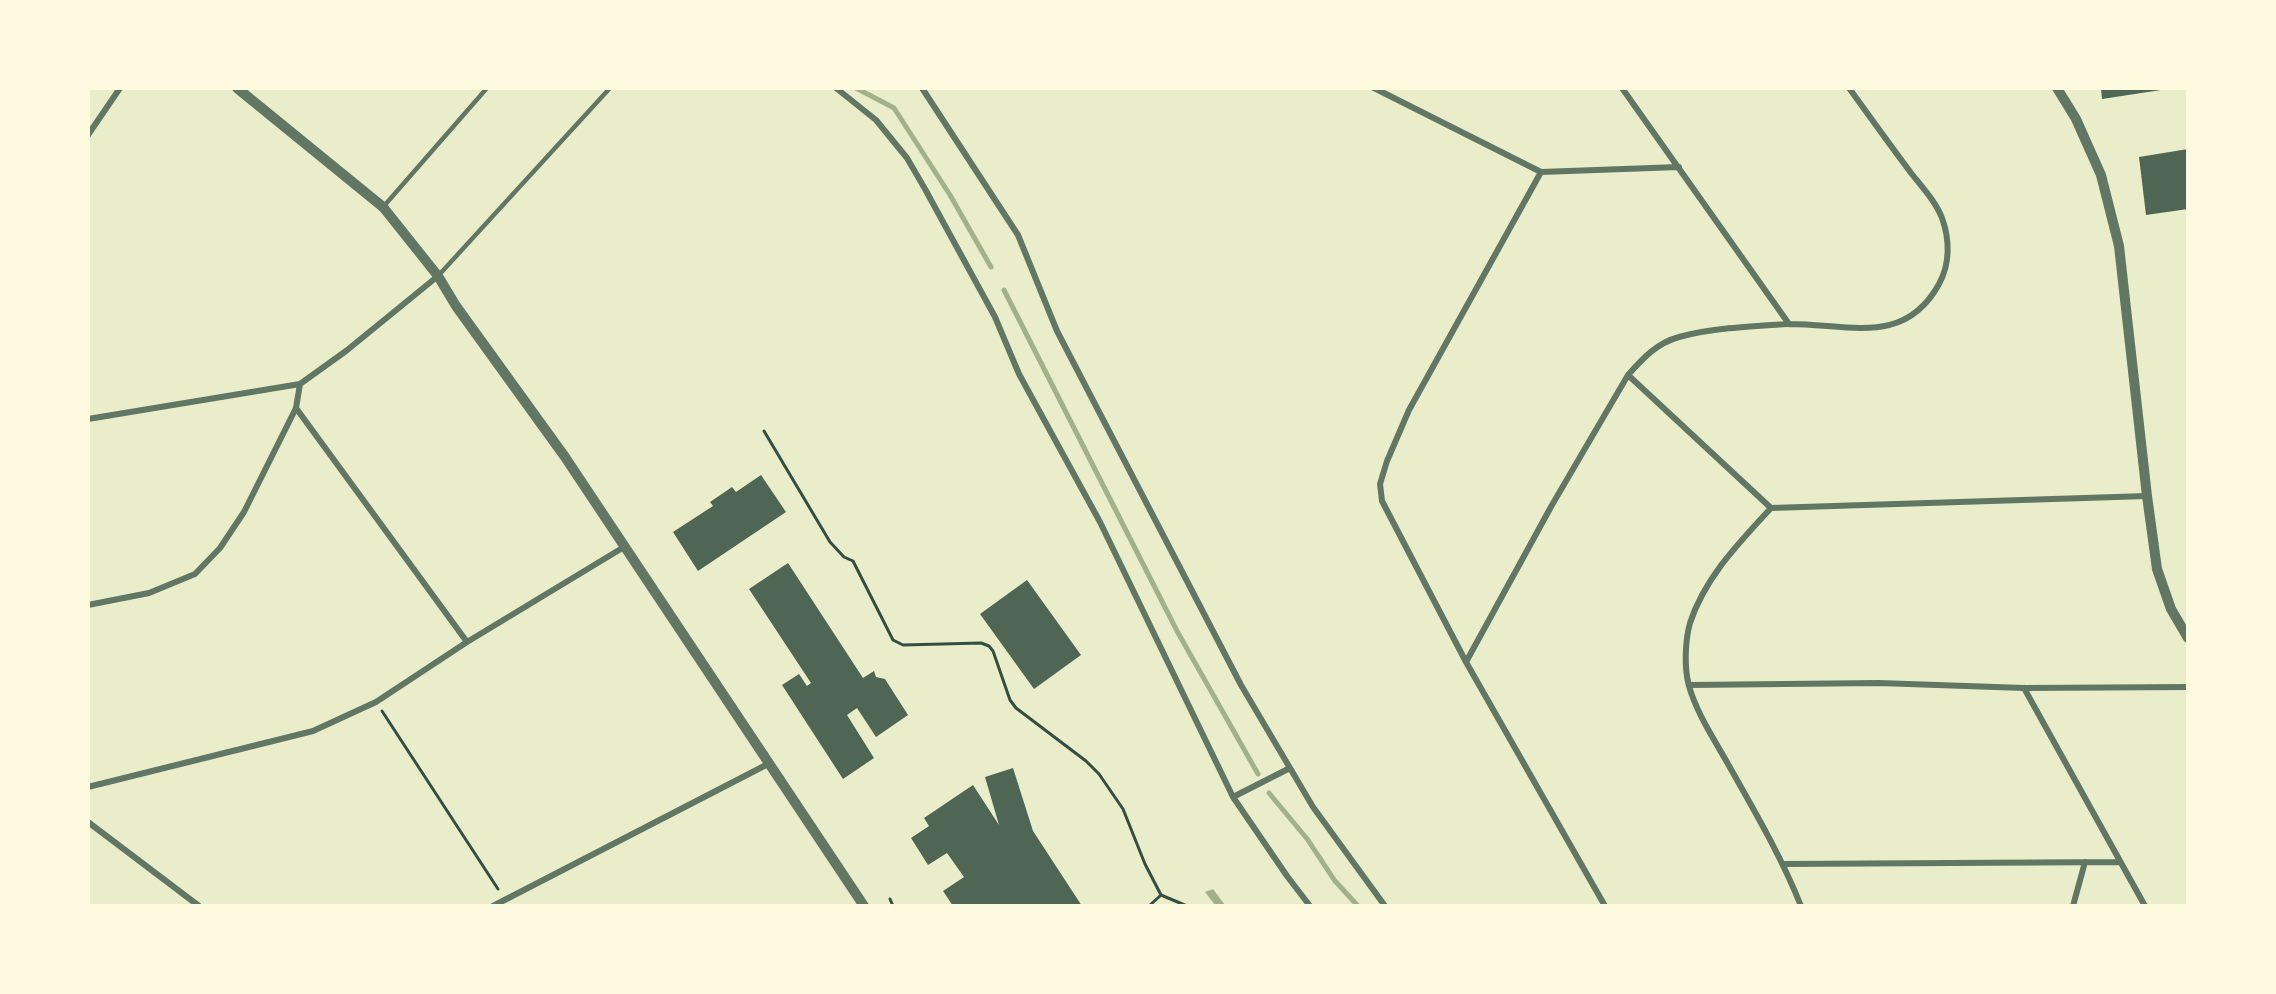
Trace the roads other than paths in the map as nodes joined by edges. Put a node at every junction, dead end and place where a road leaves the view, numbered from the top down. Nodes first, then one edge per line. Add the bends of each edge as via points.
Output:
1 (120, 88) edge
2 (237, 88) edge
3 (487, 88) edge
4 (610, 88) edge
5 (836, 88) edge
6 (922, 88) edge
7 (1374, 88) edge
8 (1622, 88) edge
9 (1849, 88) edge
10 (2057, 88) edge
11 (88, 135) edge
12 (1679, 167) junction
13 (1541, 172) junction
14 (382, 207) junction
15 (438, 276) junction
16 (1789, 324) junction
17 (1628, 375) junction
18 (300, 384) junction
19 (296, 408) junction
20 (88, 419) edge
21 (2147, 496) junction
22 (1771, 508) junction
23 (624, 547) junction
24 (88, 605) edge
25 (2187, 638) edge
26 (467, 642) junction
27 (1466, 662) junction
28 (1689, 685) junction
29 (2187, 687) edge
30 (2024, 688) junction
31 (770, 764) junction
32 (1290, 768) junction
33 (88, 787) edge
34 (1233, 797) junction
35 (88, 822) edge
36 (2085, 862) junction
37 (2120, 862) junction
38 (1784, 864) junction
39 (199, 906) edge
40 (493, 906) edge
41 (864, 906) edge
42 (1310, 906) edge
43 (1385, 906) edge
44 (1605, 906) edge
45 (1801, 906) edge
46 (2073, 906) edge
47 (2145, 906) edge

1 - 11 street
2 - 14 street
3 - 14 lane
4 - 15 lane
5 - 34 street via 882,127 925,189 1100,522
6 - 32 street via 1018,235 1057,332 1236,675
7 - 13 street
8 - 12 street
9 - 16 street via 1942,218 1948,247 1946,272 1918,313 1898,323 1859,328
10 - 21 street via 2076,119 2101,176 2120,246
12 - 13 street
12 - 16 street
13 - 27 street via 1409,410 1380,484 1382,501
14 - 15 street
15 - 18 street
15 - 23 street
16 - 17 street via 1677,338 1659,345
17 - 22 street
17 - 27 street
18 - 19 street
18 - 20 street
19 - 24 street via 244,512 220,548 195,574 149,593
19 - 26 street
21 - 22 street
21 - 25 street via 2157,569 2171,609
22 - 28 street via 1726,556 1697,604 1689,626 1686,654
23 - 26 street
23 - 31 street
26 - 33 street via 376,702 313,731
27 - 44 street
28 - 30 street via 1879,683
28 - 38 street via 1701,715
29 - 30 street
30 - 37 street
31 - 40 street
31 - 41 street
32 - 34 street
32 - 43 street via 1313,807
34 - 42 street
35 - 39 street
36 - 37 street
36 - 38 street
36 - 46 street
37 - 47 street
38 - 45 street

